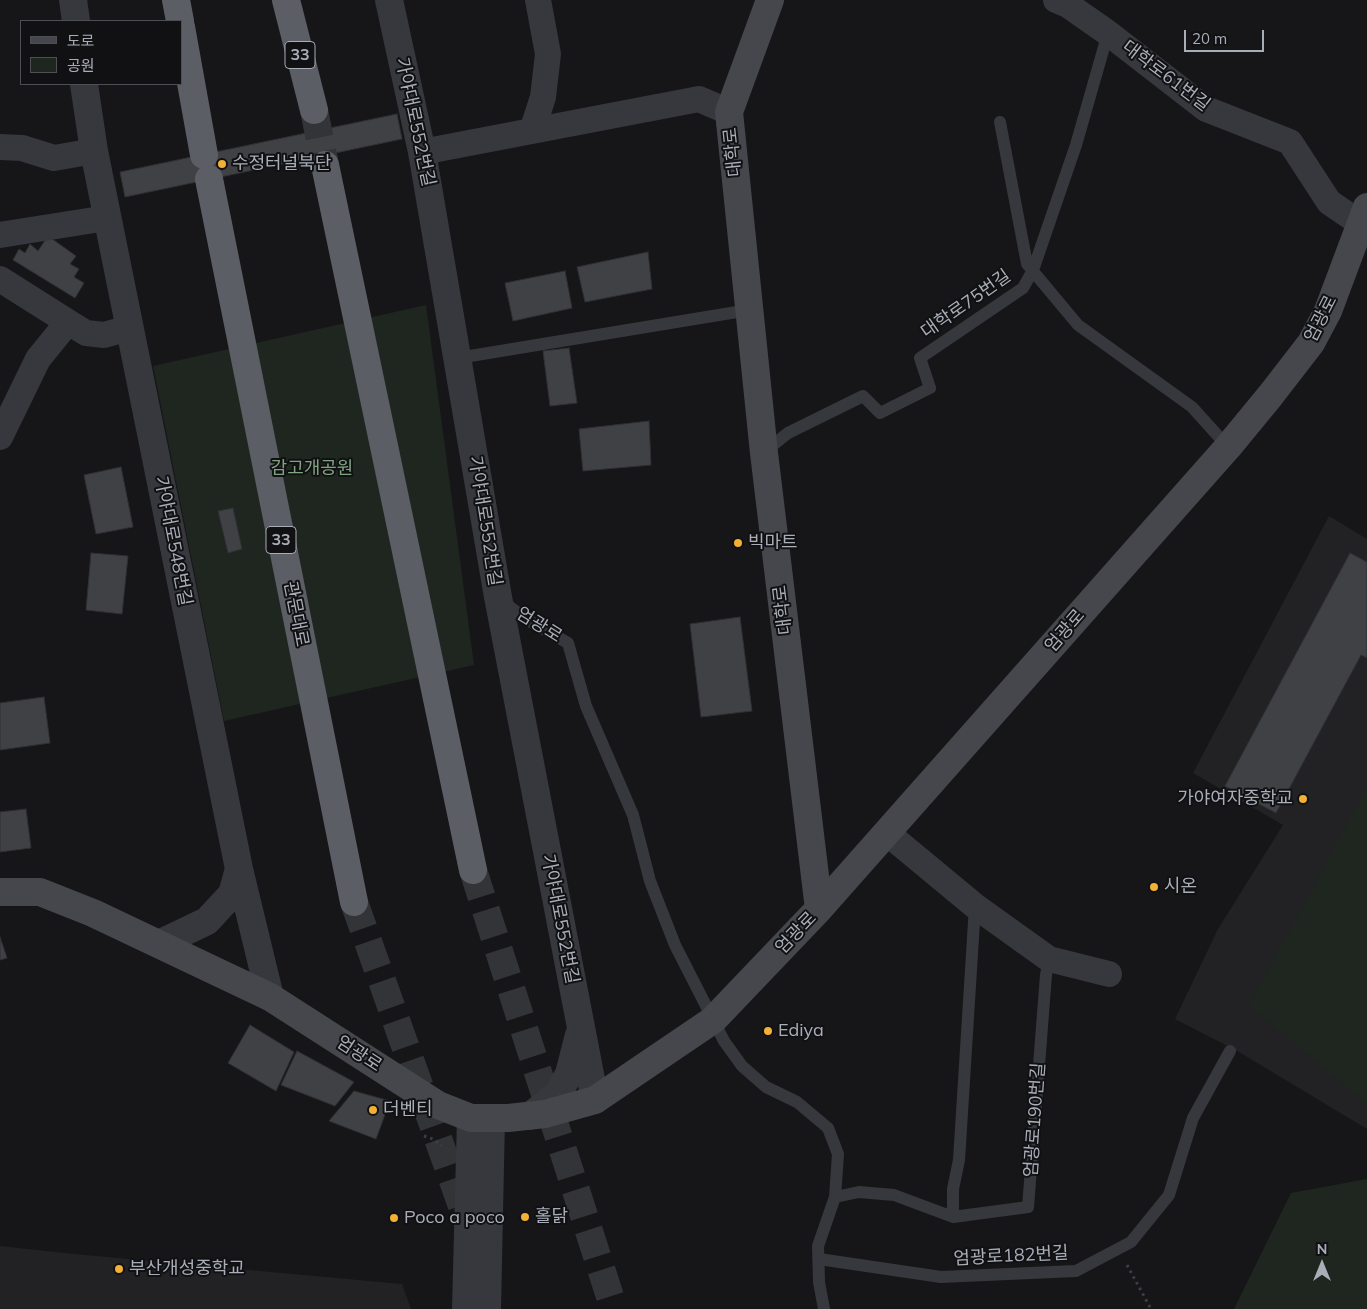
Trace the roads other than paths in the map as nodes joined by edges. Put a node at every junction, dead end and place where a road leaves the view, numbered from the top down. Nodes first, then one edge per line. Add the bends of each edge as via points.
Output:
1 (73, 0) edge
2 (176, 0) edge
3 (286, 0) edge
4 (389, 0) edge
5 (538, 0) edge
6 (770, 0) edge
7 (1056, 0) edge
8 (76, 20) edge
9 (180, 20) edge
10 (182, 33) edge
11 (1108, 33) junction
12 (84, 85) edge
13 (314, 110) tunnel mouth
14 (729, 112) junction
15 (1000, 122) dead end
16 (532, 131) junction
17 (0, 147) edge
18 (94, 152) junction
19 (422, 152) junction
20 (325, 165) tunnel mouth
21 (107, 218) junction
22 (1365, 220) edge
23 (0, 235) edge
24 (1033, 270) junction
25 (0, 279) edge
26 (749, 310) junction
27 (68, 322) junction
28 (130, 328) junction
29 (458, 358) junction
30 (0, 437) edge
31 (1228, 447) junction
32 (764, 453) junction
33 (498, 598) junction
34 (887, 833) junction
35 (239, 869) junction
36 (473, 870) tunnel mouth
37 (0, 892) edge
38 (354, 902) tunnel mouth
39 (975, 906) junction
40 (819, 909) junction
41 (159, 944) junction
42 (1049, 959) junction
43 (1109, 974) dead end
44 (270, 996) junction
45 (713, 1020) junction
46 (580, 1024) junction
47 (1230, 1051) dead end
48 (595, 1100) junction
49 (438, 1105) junction
50 (530, 1116) junction
51 (481, 1118) junction
52 (470, 1156) junction
53 (835, 1197) junction
54 (954, 1217) junction
55 (819, 1259) junction
56 (466, 1309) edge
57 (486, 1309) edge
58 (824, 1309) edge

1 - 8 street
2 - 9 highway
3 - 13 highway, 33
4 - 19 street, 가야대로552번길
5 - 16 street via 548,54 543,97
6 - 14 main road, 대학로
7 - 11 street, 대학로61번길
10 - 38 highway, 관문대로 / 33 via 206,167
11 - 22 street, 대학로61번길 via 1206,109 1290,142 1328,202
11 - 24 lane, 대학로75번길 via 1076,145
12 - 18 street, 가야대로548번길
14 - 16 street via 699,99
14 - 26 main road, 대학로
15 - 24 lane via 1027,264
16 - 19 street
17 - 18 street via 22,148 54,158
18 - 21 street, 가야대로548번길
19 - 29 street, 가야대로552번길
20 - 36 highway
21 - 23 street
21 - 28 street, 가야대로548번길
22 - 31 main road, 엄광로 via 1311,343
24 - 31 lane via 1078,325 1192,407
24 - 32 lane, 대학로75번길 via 1023,288 920,358 930,388 880,413 863,396 788,434
25 - 27 street
26 - 29 lane
26 - 32 main road, 대학로
27 - 28 street via 86,333 104,335
27 - 30 street via 38,359
28 - 35 street, 가야대로548번길
29 - 33 street, 가야대로552번길
31 - 34 main road, 엄광로
32 - 40 main road, 대학로
33 - 45 lane, 엄광로 via 568,644 586,706 633,815 650,881 675,945
33 - 46 street, 가야대로552번길
34 - 39 street
34 - 40 main road, 엄광로
35 - 41 street via 232,894 207,920
35 - 44 street, 가야대로548번길
37 - 41 main road, 엄광로 via 40,892
39 - 42 street
39 - 54 lane
40 - 45 main road, 엄광로
41 - 44 main road, 엄광로
42 - 43 street
42 - 54 lane, 엄광로190번길 via 1028,1206
44 - 49 main road, 엄광로
45 - 48 main road, 엄광로
45 - 53 lane via 742,1066 766,1087 797,1102 828,1128 838,1154
46 - 48 street, 가야대로552번길
46 - 50 street via 569,1074 557,1095
47 - 55 lane, 엄광로182번길 via 1194,1118 1169,1195 1131,1242 1076,1271 941,1277
48 - 50 main road, 엄광로
49 - 51 main road, 엄광로
49 - 52 street
50 - 51 main road, 엄광로
51 - 52 street
51 - 57 street
52 - 56 street
53 - 54 lane, 엄광로190번길 via 859,1192 894,1195
53 - 55 lane via 818,1246
55 - 58 lane

